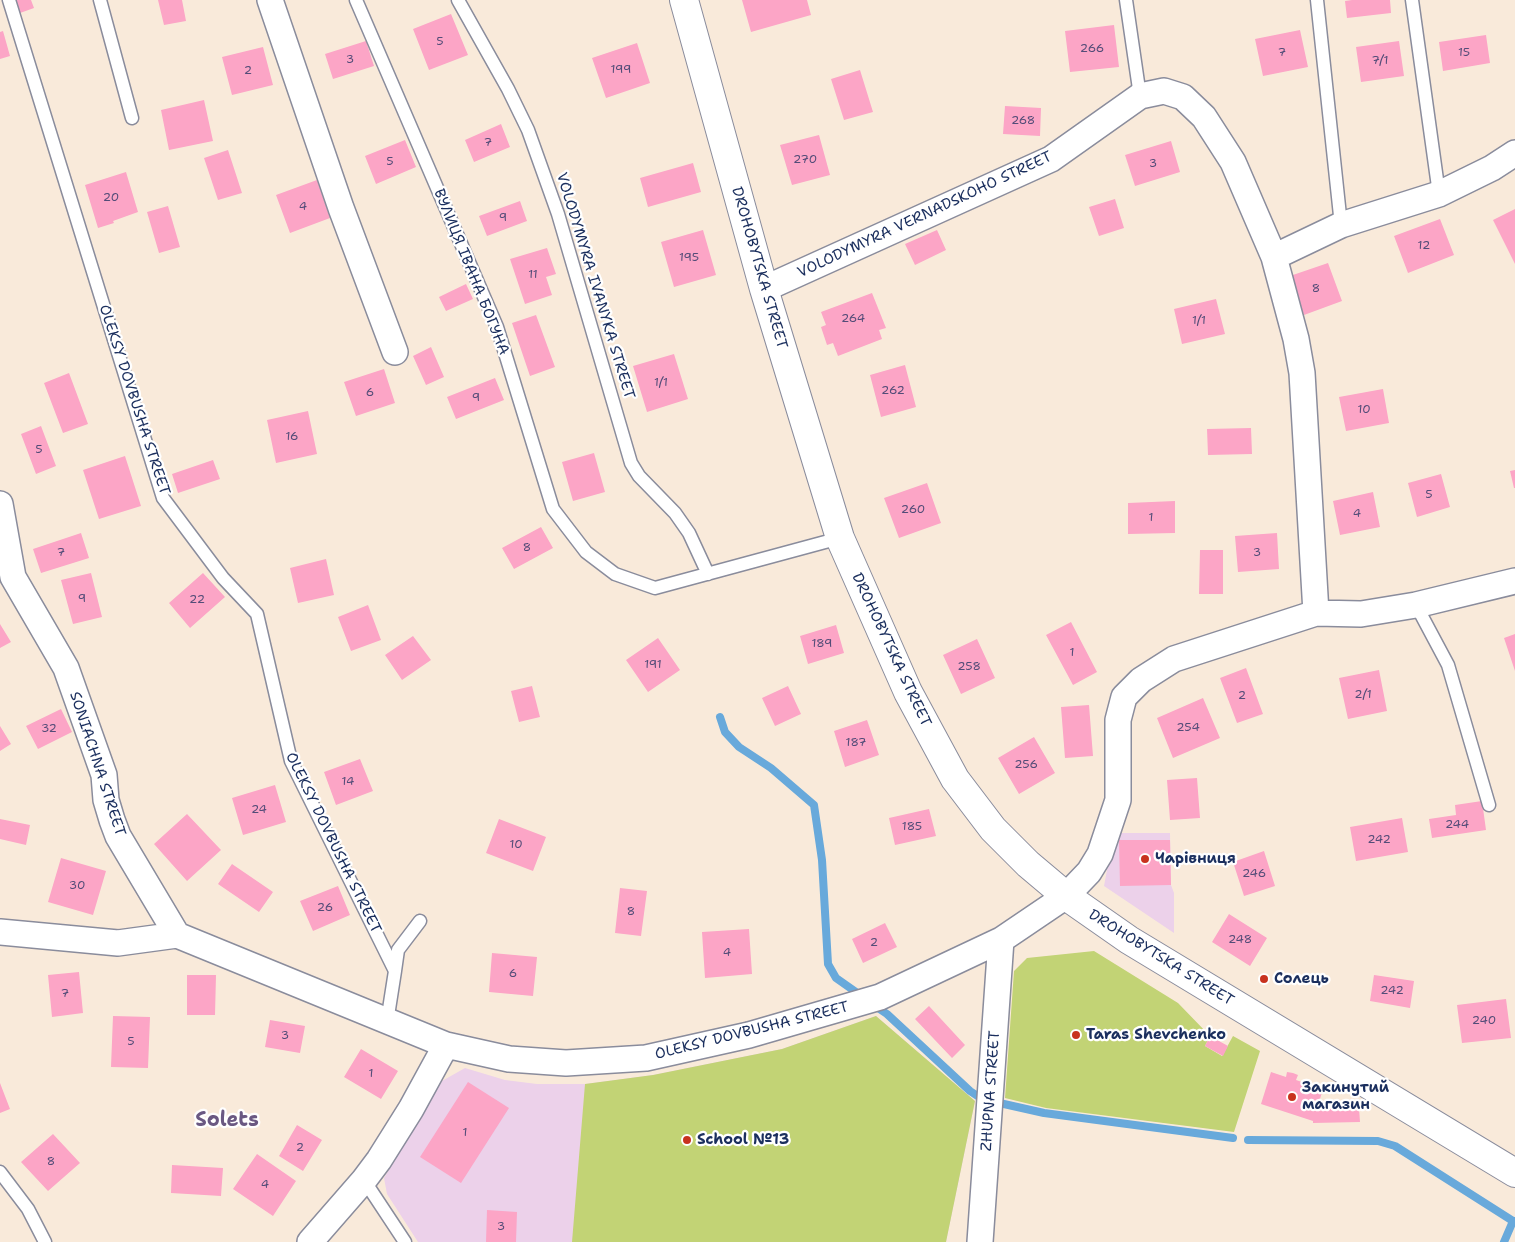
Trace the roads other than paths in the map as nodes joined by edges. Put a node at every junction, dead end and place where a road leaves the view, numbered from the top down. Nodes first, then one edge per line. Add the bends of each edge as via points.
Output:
1 (9, 0) edge
2 (100, 0) edge
3 (270, 0) edge
4 (356, 0) edge
5 (458, 0) edge
6 (684, 0) edge
7 (1126, 0) edge
8 (1317, 0) edge
9 (1412, 0) edge
10 (1140, 96) junction
11 (132, 118) dead end
12 (1515, 153) edge
13 (1440, 194) junction
14 (1341, 225) junction
15 (1274, 256) junction
16 (764, 288) junction
17 (395, 352) dead end
18 (0, 504) edge
19 (840, 538) junction
20 (708, 574) junction
21 (6, 577) edge
22 (1515, 581) edge
23 (1416, 606) junction
24 (1316, 613) junction
25 (1489, 805) dead end
26 (1066, 896) junction
27 (420, 921) dead end
28 (0, 932) edge
29 (177, 935) junction
30 (1001, 940) junction
31 (395, 971) junction
32 (387, 1022) junction
33 (446, 1045) junction
34 (0, 1172) edge
35 (1515, 1173) edge
36 (364, 1180) junction
37 (45, 1242) edge
38 (310, 1242) edge
39 (405, 1242) edge
40 (980, 1242) edge

1 - 31 lane, OLEKSY DOVBUSHA STREET via 163,498 223,578 257,614 291,761
2 - 11 lane
3 - 17 street via 341,208
4 - 20 lane, ВУЛИЦЯ ІВАНА БОГУНА via 497,327 553,509 586,552 616,574 656,588
5 - 20 lane, VOLODYMYRA IVANYKA STREET via 528,130 558,214 631,463 689,532
6 - 16 street, DROHOBYTSKA STREET
7 - 10 lane
8 - 14 lane
9 - 13 lane
10 - 15 street, VOLODYMYRA VERNADSKOHO STREET via 1164,91 1183,97 1204,117 1233,162
10 - 16 street, VOLODYMYRA VERNADSKOHO STREET via 1051,159
12 - 13 street
13 - 14 street
14 - 15 street
15 - 24 street, VOLODYMYRA VERNADSKOHO STREET via 1302,373
16 - 19 street, DROHOBYTSKA STREET
18 - 21 street, SONIACHNA STREET
19 - 20 lane
19 - 26 street, DROHOBYTSKA STREET via 908,692 955,779 993,829
21 - 29 street, SONIACHNA STREET via 66,668 104,775 106,800 118,836
22 - 23 street, OLEKSY DOVBUSHA STREET
23 - 24 street, OLEKSY DOVBUSHA STREET via 1361,614
23 - 25 lane via 1448,665
24 - 26 street, OLEKSY DOVBUSHA STREET via 1174,659 1141,680 1124,697 1118,720 1118,800 1100,854 1089,872
26 - 30 street, OLEKSY DOVBUSHA STREET
26 - 35 street, DROHOBYTSKA STREET via 1144,950
27 - 31 lane via 398,950
28 - 29 street via 118,943
29 - 32 street, OLEKSY DOVBUSHA STREET
30 - 33 street, OLEKSY DOVBUSHA STREET via 869,1001 749,1035 646,1058 566,1063 509,1059
30 - 40 street, ZHUPNA STREET
31 - 32 lane
32 - 33 street, OLEKSY DOVBUSHA STREET
33 - 36 street via 412,1109
34 - 37 lane via 28,1209
36 - 38 street
36 - 39 lane

